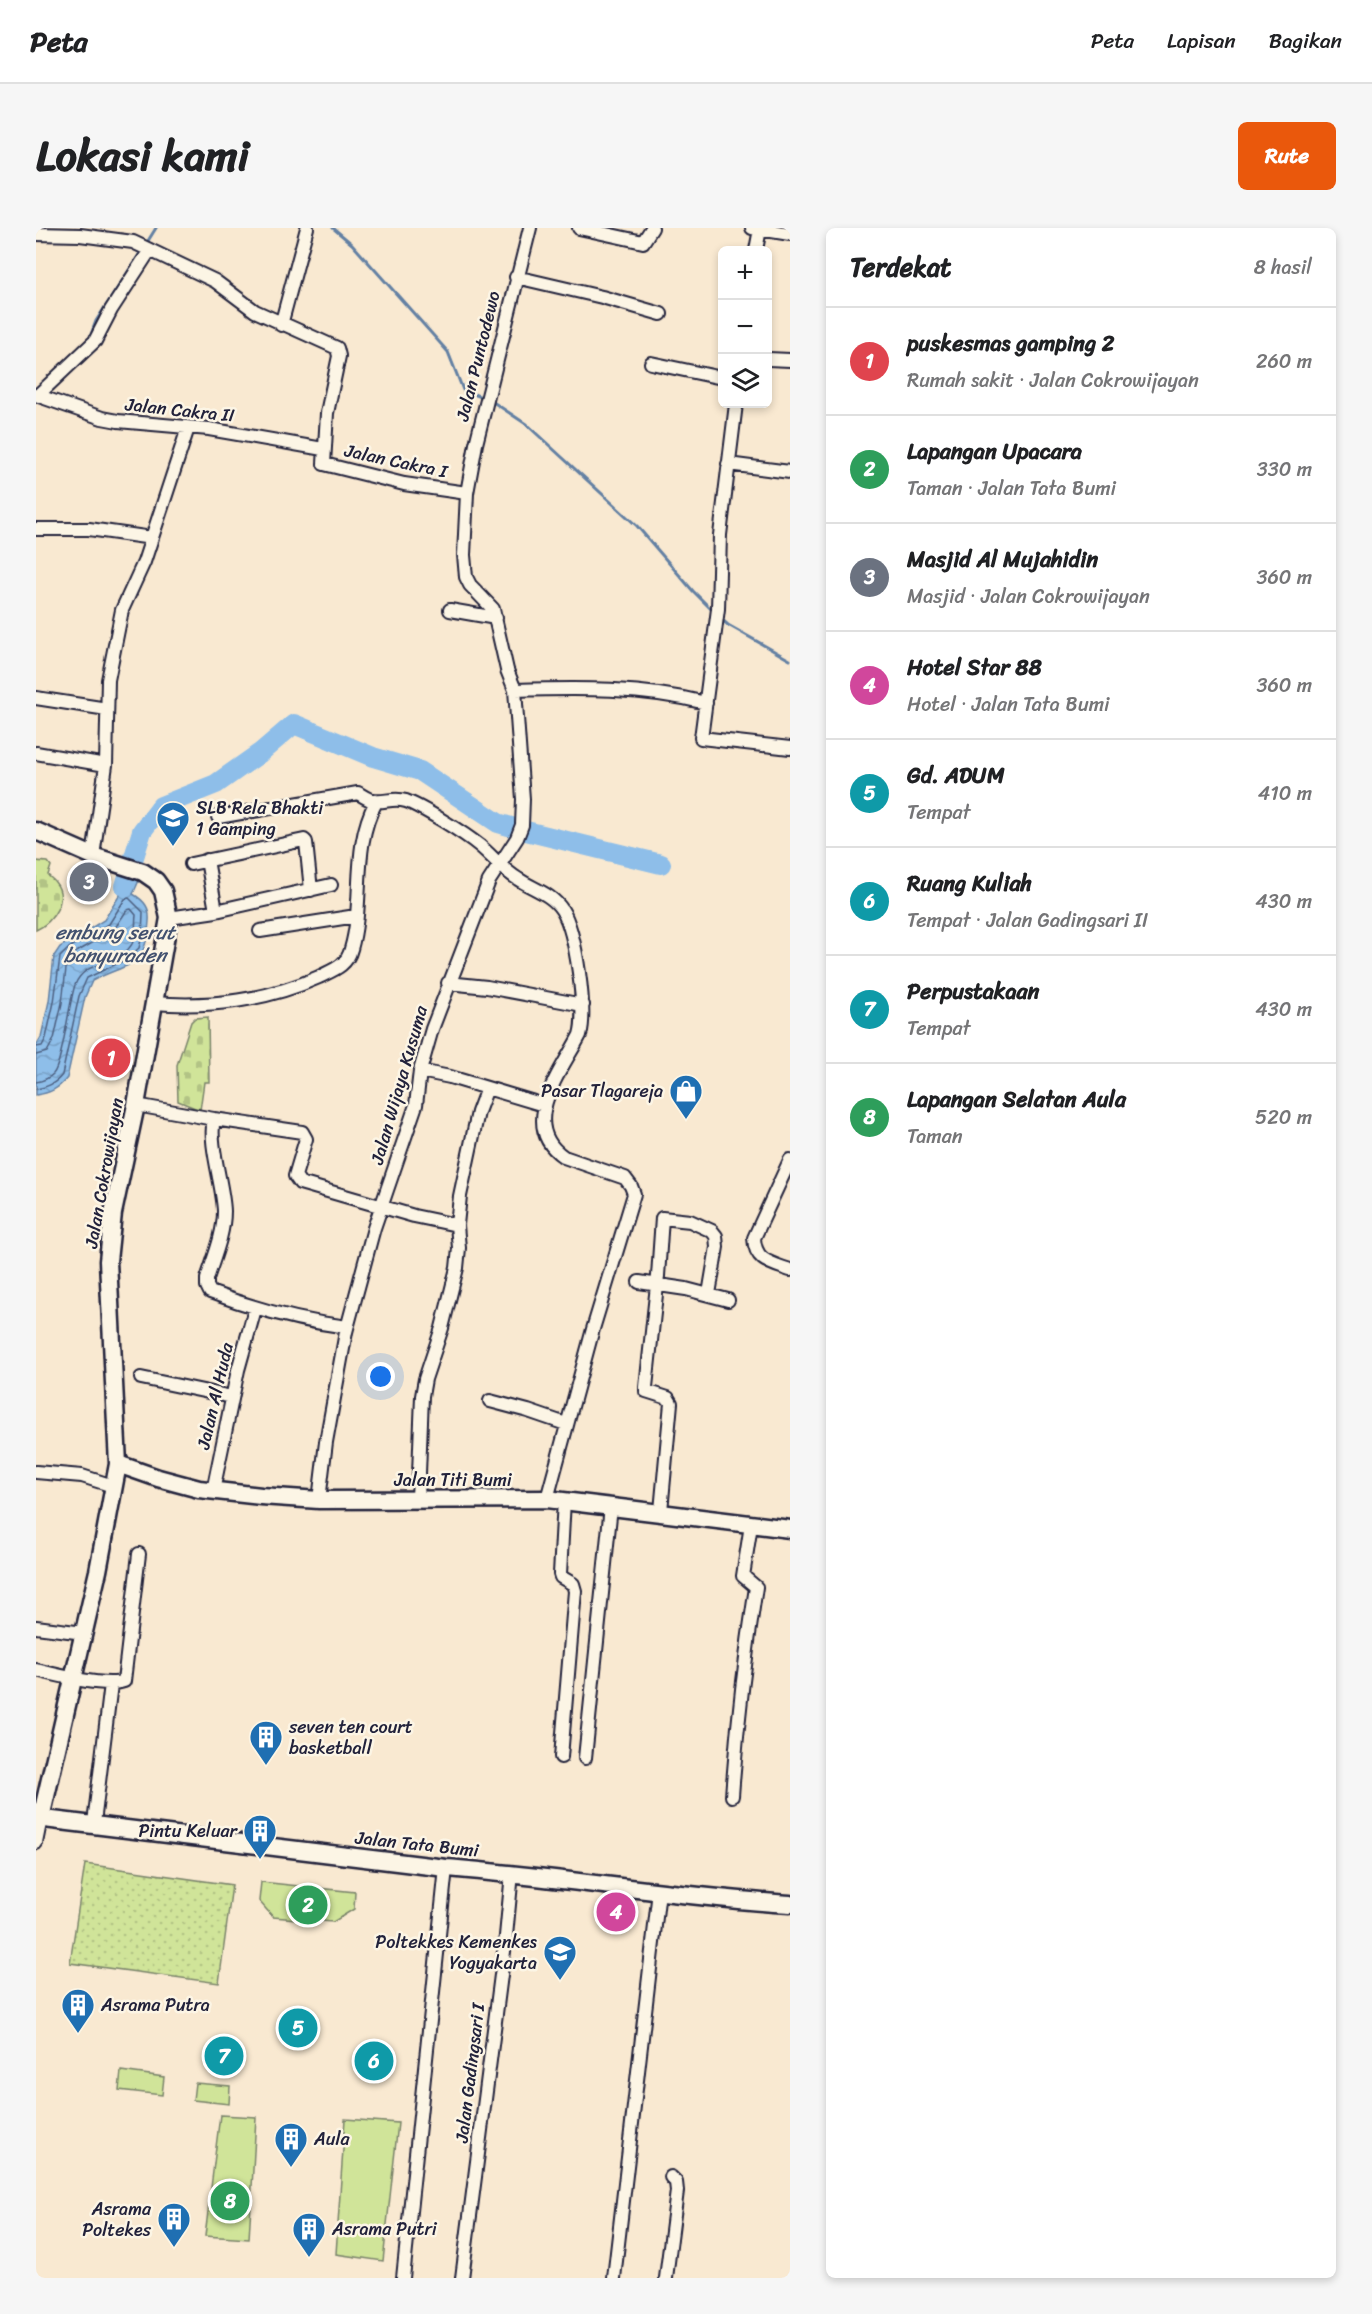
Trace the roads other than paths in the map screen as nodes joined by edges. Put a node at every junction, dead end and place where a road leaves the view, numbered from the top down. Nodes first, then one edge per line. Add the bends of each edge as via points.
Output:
1 (307, 228) edge
2 (530, 228) edge
3 (579, 228) edge
4 (652, 228) edge
5 (756, 229) edge
6 (36, 234) edge
7 (790, 234) edge
8 (756, 246) edge
9 (145, 248) junction
10 (516, 277) junction
11 (661, 314) dead end
12 (281, 325) junction
13 (772, 359) edge
14 (790, 360) edge
15 (651, 363) dead end
16 (718, 377) edge
17 (37, 395) edge
18 (735, 408) edge
19 (188, 428) junction
20 (323, 449) junction
21 (728, 464) junction
22 (790, 472) edge
23 (467, 493) junction
24 (36, 528) edge
25 (152, 538) junction
26 (450, 610) dead end
27 (496, 618) junction
28 (514, 690) junction
29 (36, 700) edge
30 (706, 703) junction
31 (107, 709) junction
32 (790, 748) edge
33 (36, 753) edge
34 (106, 765) junction
35 (376, 802) junction
36 (218, 817) dead end
37 (36, 831) edge
38 (93, 856) junction
39 (207, 860) junction
40 (191, 864) dead end
41 (498, 865) junction
42 (331, 885) dead end
43 (310, 890) junction
44 (216, 910) junction
45 (356, 916) junction
46 (169, 918) junction
47 (260, 932) dead end
48 (448, 983) junction
49 (154, 1003) junction
50 (583, 1005) junction
51 (420, 1071) junction
52 (487, 1088) junction
53 (136, 1105) junction
54 (544, 1105) junction
55 (214, 1119) junction
56 (790, 1160) edge
57 (382, 1205) junction
58 (457, 1225) junction
59 (790, 1269) edge
60 (639, 1282) dead end
61 (657, 1285) junction
62 (710, 1294) junction
63 (728, 1300) dead end
64 (255, 1309) junction
65 (347, 1328) junction
66 (141, 1378) dead end
67 (232, 1397) junction
68 (490, 1401) dead end
69 (566, 1424) junction
70 (118, 1464) junction
71 (36, 1472) edge
72 (113, 1486) junction
73 (213, 1491) junction
74 (547, 1498) junction
75 (418, 1499) junction
76 (319, 1500) junction
77 (564, 1500) junction
78 (611, 1506) junction
79 (661, 1511) junction
80 (751, 1525) junction
81 (790, 1529) edge
82 (139, 1554) dead end
83 (36, 1627) edge
84 (84, 1632) junction
85 (36, 1670) edge
86 (73, 1679) junction
87 (111, 1684) junction
88 (561, 1757) dead end
89 (585, 1758) dead end
90 (732, 1796) dead end
91 (38, 1818) edge
92 (94, 1823) junction
93 (36, 1843) edge
94 (446, 1868) junction
95 (512, 1873) junction
96 (659, 1891) junction
97 (790, 1904) edge
98 (671, 2177) dead end
99 (403, 2278) edge
100 (462, 2278) edge
101 (614, 2278) edge
102 (666, 2278) edge

1 - 12 street
2 - 10 street, Jalan Puntodewo
3 - 4 street via 643,242
5 - 7 street
5 - 8 street
6 - 9 street, Jalan Cakra I via 80,235
9 - 12 street, Jalan Cakra I via 215,281
9 - 17 street via 134,275 95,341
10 - 11 street
10 - 23 street, Jalan Puntodewo
12 - 20 street, Jalan Cakra I via 339,351
13 - 14 street
15 - 16 street
17 - 19 street, Jalan Cakra II via 102,418
18 - 21 street
19 - 20 street, Jalan Cakra II
19 - 25 street
20 - 23 street, Jalan Cakra I via 324,464 404,484
21 - 22 street
21 - 30 street via 718,609
23 - 27 street, Jalan Puntodewo via 466,577
24 - 25 street via 89,529
25 - 31 street via 122,610 108,680
26 - 27 street
27 - 28 street, Jalan Wijaya Kusuma
28 - 30 street via 627,690
28 - 41 street, Jalan Wijaya Kusuma via 522,821 517,838
29 - 31 street
30 - 32 street via 701,738
31 - 34 street
33 - 34 street
34 - 38 street
35 - 36 street via 358,793
35 - 41 street via 390,798 418,807 462,833
35 - 45 street via 367,818
37 - 38 street, Jalan Cokrowijayan
38 - 46 street, Jalan Cokrowijayan via 156,881 163,891
39 - 40 street
39 - 43 street via 304,840
39 - 44 street
41 - 48 street, Jalan Wijaya Kusuma
41 - 50 street via 555,901 564,912
42 - 43 street
43 - 44 street
44 - 46 street
45 - 47 street
45 - 49 street via 347,961 306,983 237,1001
46 - 49 street, Jalan Cokrowijayan
48 - 50 street
48 - 51 street, Jalan Wijaya Kusuma
49 - 53 street, Jalan Cokrowijayan
50 - 54 street via 580,1035
51 - 52 street
51 - 57 street, Jalan Wijaya Kusuma via 416,1105
52 - 54 street
52 - 58 street via 478,1112
53 - 55 street
53 - 70 street, Jalan Cokrowijayan via 113,1214 108,1261
54 - 69 street via 544,1137 556,1152 625,1179 634,1194
55 - 57 street via 302,1132 306,1139 295,1176 300,1183
55 - 64 street via 212,1134 224,1221 207,1286 210,1292
56 - 59 street via 754,1238 759,1256
57 - 58 street
57 - 65 street, Jalan Wijaya Kusuma
58 - 75 street via 457,1268 422,1396
60 - 61 street
61 - 62 street
61 - 62 street via 662,1218 690,1221 716,1236
61 - 79 street via 646,1391 669,1398 671,1403
62 - 63 street
64 - 65 street
64 - 67 street, Jalan Al Huda
65 - 76 street, Jalan Wijaya Kusuma
66 - 67 street
67 - 73 street, Jalan Al Huda
68 - 69 street
69 - 74 street
70 - 72 street, Jalan Cokrowijayan
70 - 73 street, Jalan Titi Bumi
71 - 72 street via 82,1476
72 - 84 street, Jalan Cokrowijayan
73 - 76 street, Jalan Titi Bumi
74 - 75 street, Jalan Titi Bumi
74 - 77 street, Jalan Titi Bumi
75 - 76 street, Jalan Titi Bumi
77 - 78 street, Jalan Titi Bumi
77 - 88 street via 560,1574 573,1584 575,1591
78 - 79 street, Jalan Titi Bumi
78 - 89 street
79 - 80 street, Jalan Titi Bumi
80 - 81 street, Jalan Titi Bumi
80 - 90 street via 743,1576 756,1587
82 - 87 street via 124,1681
83 - 84 street
84 - 86 street, Jalan Cokrowijayan
85 - 86 street
86 - 87 street
86 - 91 street, Jalan Cokrowijayan
87 - 92 street
91 - 92 street, Jalan Tata Bumi
91 - 93 street
92 - 94 street, Jalan Tata Bumi
94 - 95 street, Jalan Tata Bumi
94 - 99 street
95 - 96 street, Jalan Tata Bumi
95 - 100 street, Jalan Gadingsari I
96 - 97 street, Jalan Tata Bumi
96 - 101 street
98 - 102 street via 677,2191

